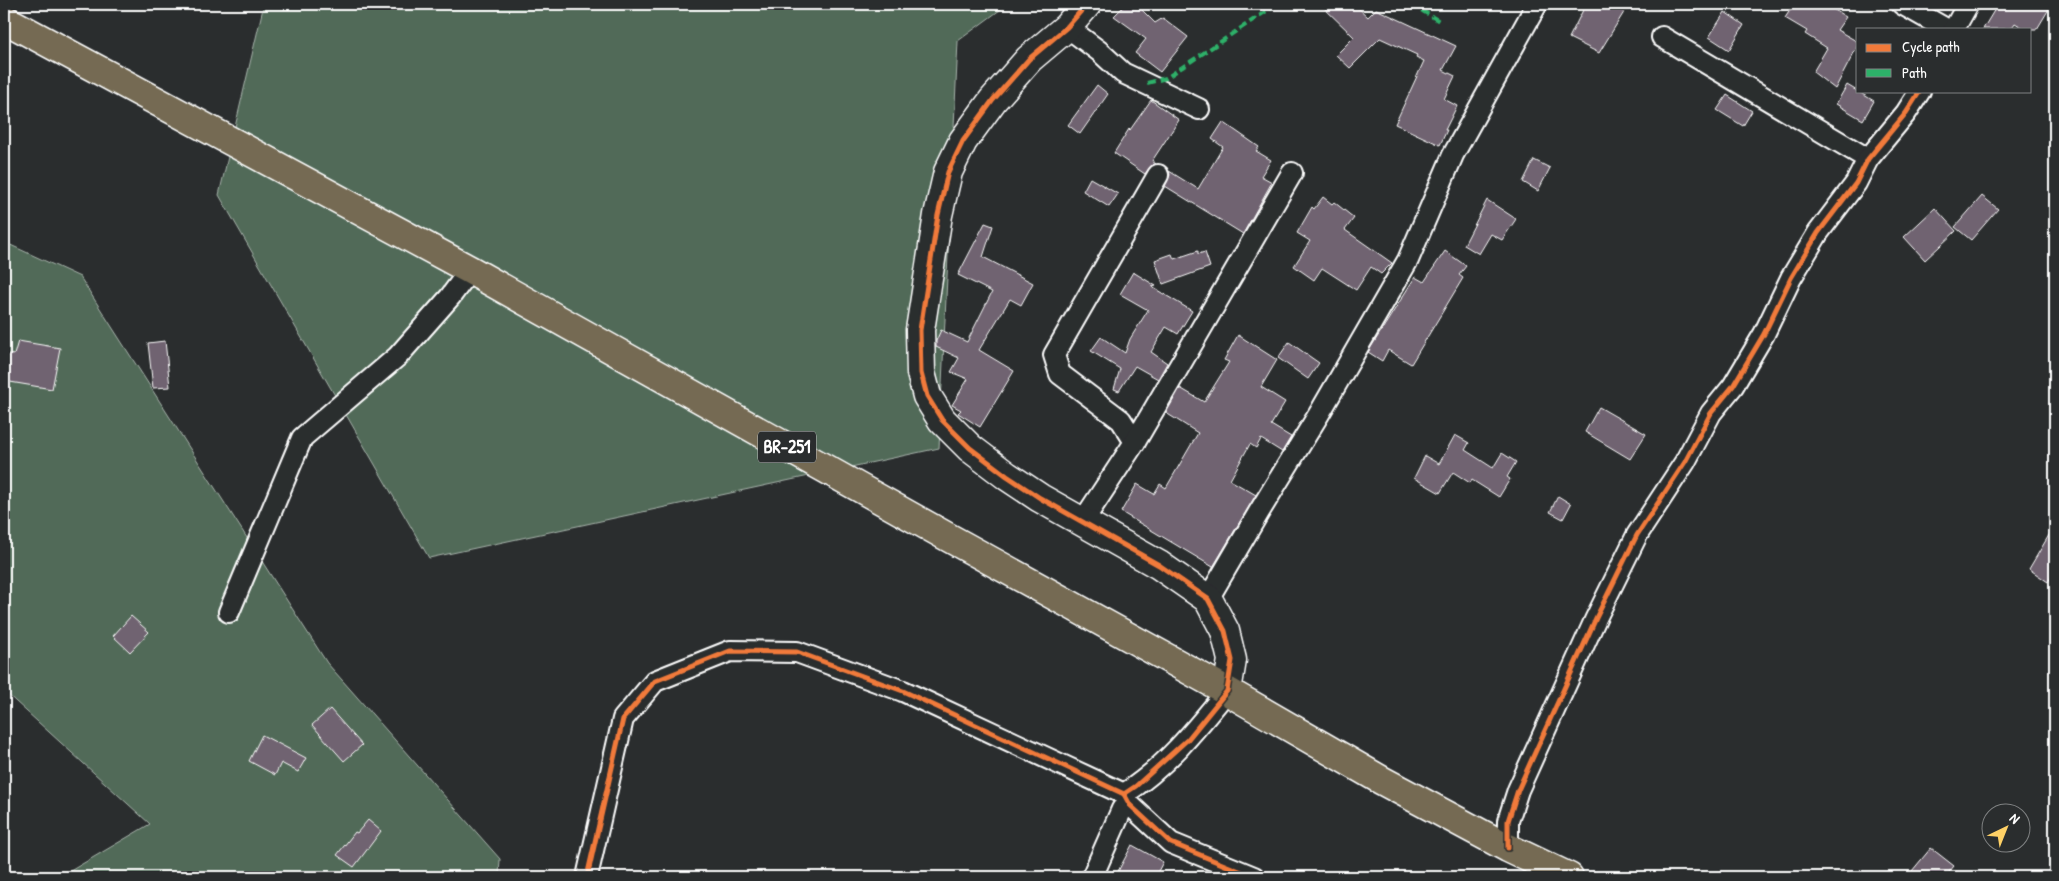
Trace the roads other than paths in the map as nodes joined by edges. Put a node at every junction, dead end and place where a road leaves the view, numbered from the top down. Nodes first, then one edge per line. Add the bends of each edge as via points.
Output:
1 (1087, 4) edge
2 (1537, 4) edge
3 (1902, 4) edge
4 (1968, 4) edge
5 (4, 19) edge
6 (1067, 27) junction
7 (1944, 28) edge
8 (1955, 28) edge
9 (1662, 37) dead end
10 (1919, 92) edge
11 (1199, 109) dead end
12 (1868, 159) junction
13 (1292, 173) dead end
14 (1158, 176) dead end
15 (470, 270) junction
16 (1135, 442) junction
17 (1083, 521) junction
18 (1208, 600) junction
19 (229, 612) dead end
20 (1227, 691) junction
21 (1127, 799) junction
22 (1508, 848) junction
23 (1558, 875) edge
24 (587, 877) edge
25 (1092, 877) edge
26 (1254, 877) edge

1 - 6 street
2 - 18 street via 1453,155 1408,260
3 - 7 street
4 - 8 street
5 - 15 main road, BR-251
6 - 11 street via 1123,73
6 - 17 street via 1029,59 993,100 963,141 948,172 920,330 921,373 927,396 942,420 970,448 1040,498
9 - 12 street
10 - 12 street
12 - 22 street via 1856,182 1818,233 1747,363 1711,413 1685,462 1637,535 1518,790 1508,821
13 - 16 street
14 - 16 street via 1054,355 1060,374 1122,420
15 - 19 street via 398,356 302,438
15 - 20 main road, BR-251
16 - 17 street
17 - 18 street via 1159,565
18 - 20 street via 1225,631 1232,660
20 - 21 street via 1188,739 1136,786
20 - 22 main road, BR-251 via 1381,780
21 - 24 street via 903,691 797,652 730,651 655,681 623,719
21 - 25 street
21 - 26 street via 1171,843
22 - 23 main road, BR-251

